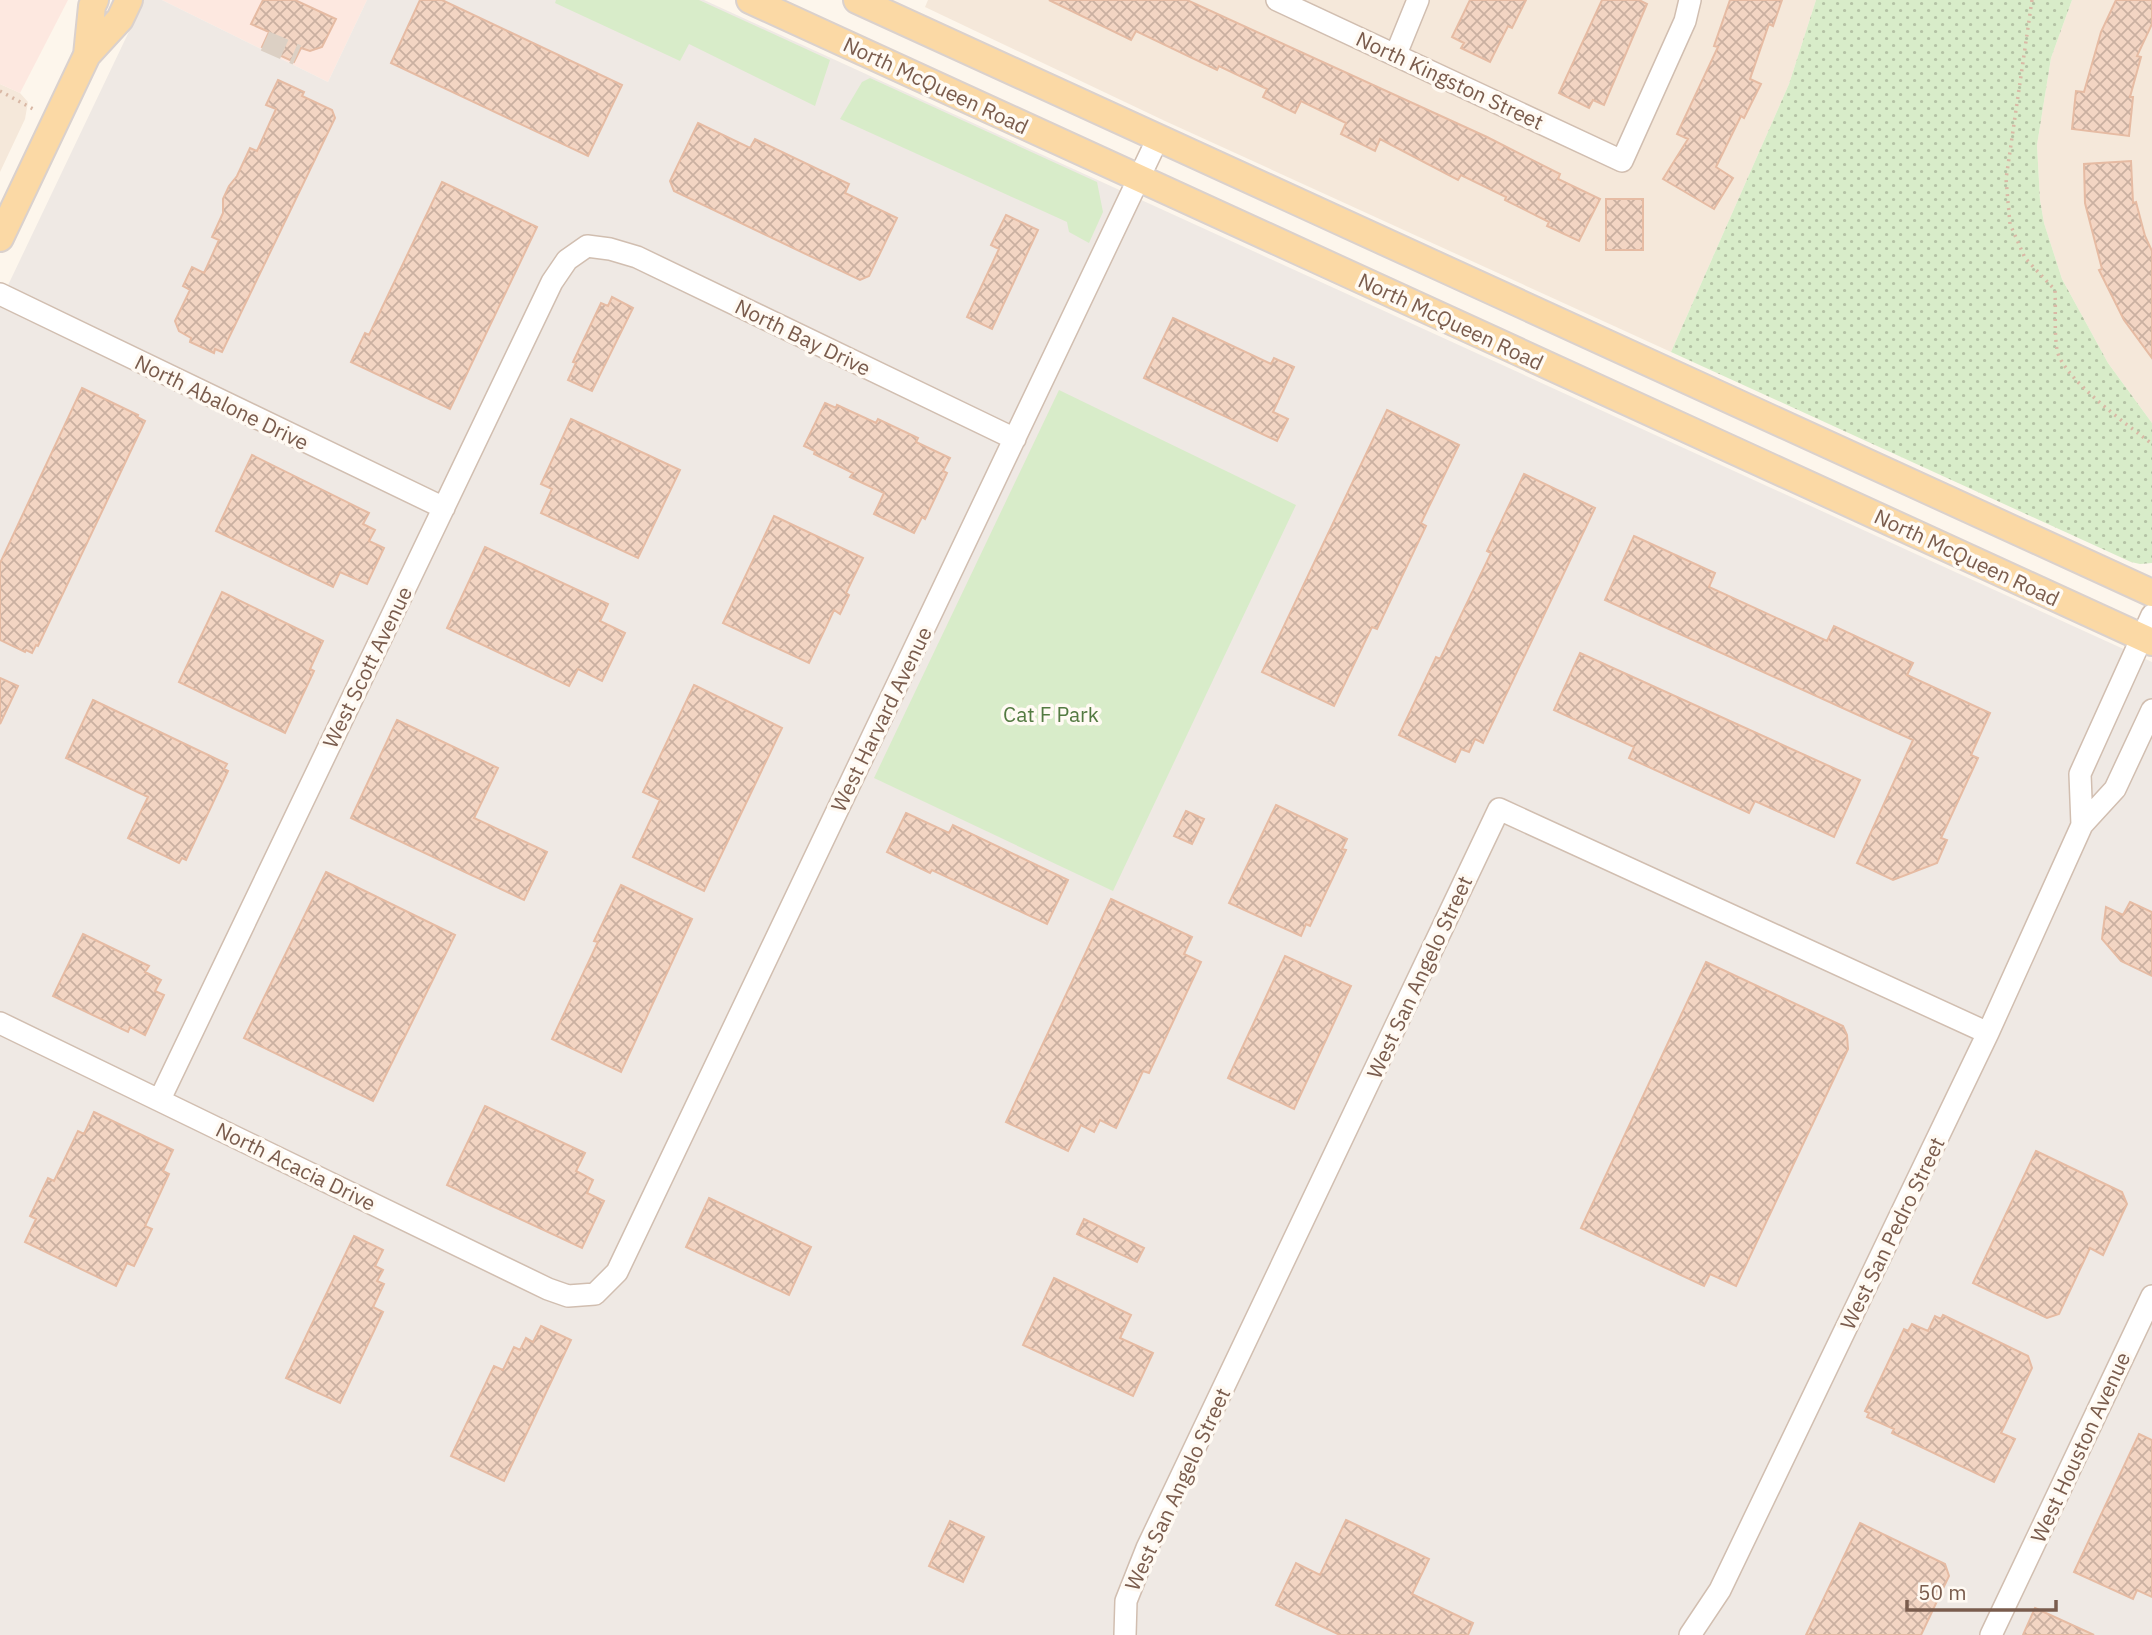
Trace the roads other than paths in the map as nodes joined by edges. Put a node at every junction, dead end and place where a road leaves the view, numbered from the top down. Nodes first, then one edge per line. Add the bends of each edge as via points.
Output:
1 (95, 0) edge
2 (129, 0) edge
3 (752, 0) edge
4 (857, 0) edge
5 (1277, 0) edge
6 (1418, 0) edge
7 (1690, 0) edge
8 (1396, 54) junction
9 (87, 55) junction
10 (1158, 138) junction
11 (1139, 178) junction
12 (0, 238) edge
13 (587, 246) joint
14 (0, 294) edge
15 (1015, 439) junction
16 (444, 508) junction
17 (2152, 593) edge
18 (2148, 632) edge
19 (2152, 710) edge
20 (2082, 825) junction
21 (0, 1023) edge
22 (1988, 1033) junction
23 (160, 1099) junction
24 (595, 1294) joint
25 (2152, 1296) edge
26 (1125, 1635) edge
27 (1690, 1635) edge
28 (1991, 1635) edge

1 - 9 main road
2 - 9 main road via 120,19
3 - 11 main road, North McQueen Road
4 - 10 main road, North McQueen Road
5 - 8 street, North Kingston Street
6 - 8 street
7 - 8 street, North Kingston Street via 1685,21 1622,161
9 - 12 main road
10 - 11 street, West Harvard Avenue
10 - 17 main road, North McQueen Road
11 - 15 street, West Harvard Avenue
11 - 18 main road, North McQueen Road
13 - 15 street, North Bay Drive via 637,257
13 - 16 street, West Scott Avenue via 567,260 552,282
14 - 16 street, North Abalone Drive
15 - 24 street, West Harvard Avenue via 615,1275
16 - 23 street, West Scott Avenue
18 - 20 street, West San Pedro Street via 2080,774
19 - 20 street, West San Pedro Street via 2115,789
20 - 22 street, West San Pedro Street
21 - 23 street, North Acacia Drive
22 - 26 street, West San Angelo Street via 1499,809 1147,1548 1126,1601
22 - 27 street, West San Pedro Street via 1720,1590
23 - 24 street, North Acacia Drive via 548,1289 568,1296
25 - 28 street, West Houston Avenue

